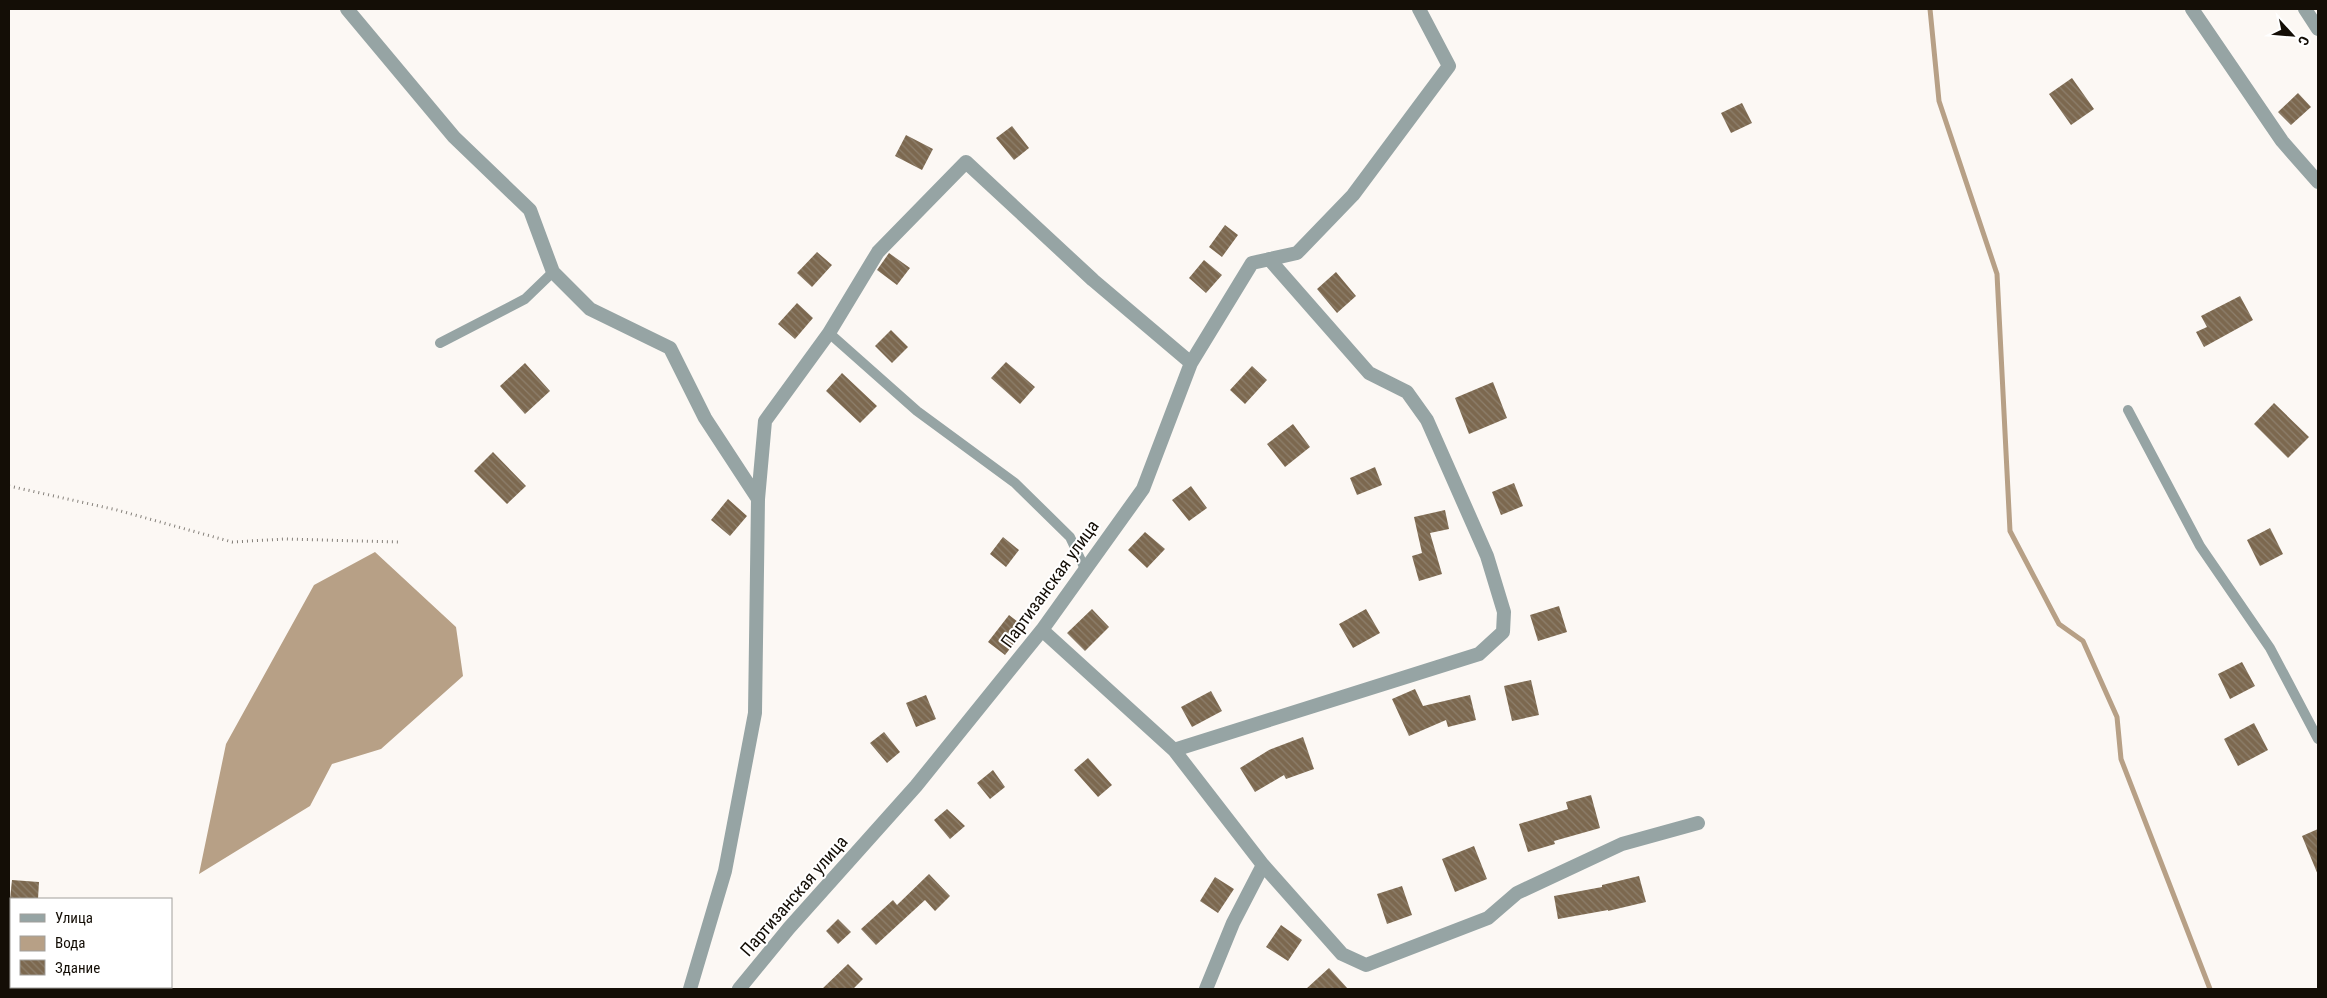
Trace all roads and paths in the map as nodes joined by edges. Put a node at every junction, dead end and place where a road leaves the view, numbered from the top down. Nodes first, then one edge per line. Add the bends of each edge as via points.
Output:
1 (347, 9) edge
2 (1419, 9) edge
3 (2192, 9) edge
4 (2305, 9) edge
5 (2318, 29) edge
6 (2318, 182) edge
7 (1269, 259) junction
8 (553, 272) junction
9 (829, 333) junction
10 (440, 343) dead end
11 (1192, 363) junction
12 (2128, 410) dead end
13 (9, 486) edge
14 (758, 499) junction
15 (398, 542) dead end
16 (1085, 569) junction
17 (1042, 630) junction
18 (2318, 739) edge
19 (1174, 750) junction
20 (1698, 823) dead end
21 (1262, 865) junction
22 (690, 989) edge
23 (739, 989) edge
24 (1206, 989) edge

1 - 8 street via 454,137 530,210
2 - 7 street, Партизанская улица via 1449,66 1353,195 1297,253
3 - 6 street via 2282,141
4 - 5 street
7 - 11 street, Партизанская улица via 1252,262
7 - 19 street via 1369,373 1407,392 1427,420 1486,556 1504,612 1503,632 1479,654
8 - 10 lane via 525,299
8 - 14 street via 590,309 670,348 705,418
9 - 11 street via 878,252 966,162 1093,280
9 - 14 street via 765,421
9 - 16 lane via 917,411 1015,483 1070,537
11 - 16 street, Партизанская улица via 1143,489
12 - 18 lane via 2200,546 2270,648
13 - 15 path via 117,510 232,542 285,539
14 - 22 street via 755,712 725,871
16 - 17 street, Партизанская улица
17 - 19 street
17 - 23 street, Партизанская улица via 916,786
19 - 21 street
20 - 21 street via 1622,844 1517,893 1488,918 1366,965 1342,954
21 - 24 street

